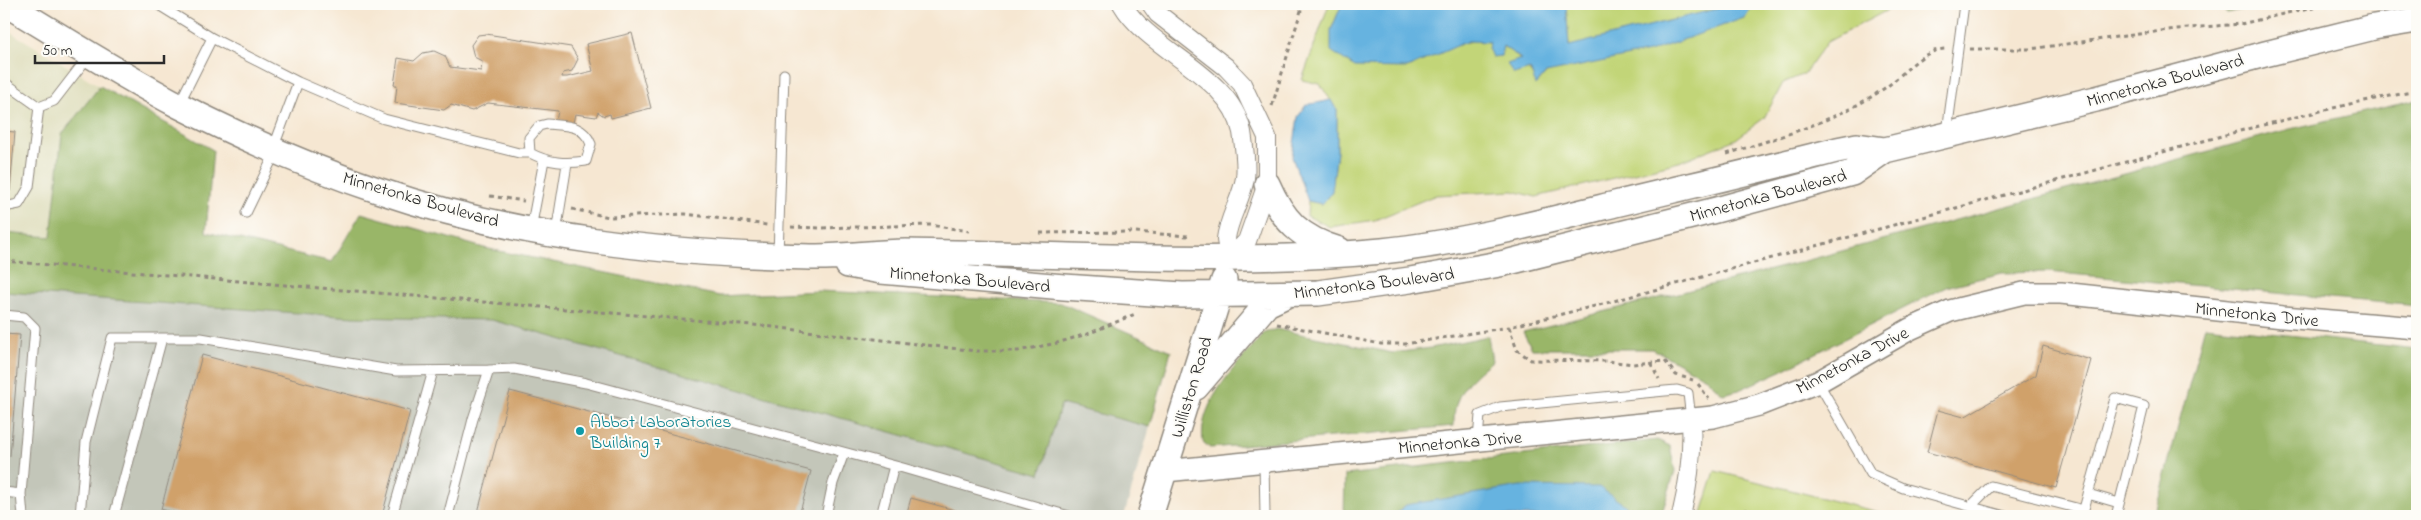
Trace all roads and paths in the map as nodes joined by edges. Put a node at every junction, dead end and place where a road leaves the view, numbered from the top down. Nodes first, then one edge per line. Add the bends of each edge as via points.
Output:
1 (6, 4) edge
2 (158, 4) edge
3 (1122, 4) edge
4 (1151, 4) edge
5 (1303, 4) edge
6 (1964, 4) edge
7 (2325, 4) edge
8 (2417, 20) edge
9 (212, 38) junction
10 (1957, 48) junction
11 (90, 54) junction
12 (784, 74) dead end
13 (4, 82) edge
14 (298, 82) junction
15 (2417, 91) edge
16 (178, 105) junction
17 (39, 107) junction
18 (1269, 115) dead end
19 (1946, 135) junction
20 (274, 150) junction
21 (1885, 150) junction
22 (530, 153) junction
23 (1720, 156) dead end
24 (544, 160) junction
25 (567, 164) junction
26 (1268, 184) junction
27 (490, 196) dead end
28 (536, 203) junction
29 (4, 207) edge
30 (560, 207) junction
31 (246, 214) dead end
32 (779, 226) junction
33 (531, 230) junction
34 (976, 232) dead end
35 (1038, 232) dead end
36 (556, 235) junction
37 (1190, 236) dead end
38 (1349, 252) junction
39 (778, 255) junction
40 (816, 257) junction
41 (1231, 258) junction
42 (4, 261) edge
43 (1288, 293) junction
44 (1219, 294) junction
45 (1143, 312) dead end
46 (4, 315) edge
47 (1273, 323) dead end
48 (1509, 327) junction
49 (2417, 328) edge
50 (162, 338) junction
51 (1651, 363) junction
52 (489, 370) junction
53 (434, 371) junction
54 (1818, 382) junction
55 (1665, 391) junction
56 (1189, 395) junction
57 (1713, 417) junction
58 (1691, 420) junction
59 (1478, 440) junction
60 (844, 453) junction
61 (1264, 461) junction
62 (894, 466) junction
63 (1165, 471) junction
64 (4, 492) edge
65 (21, 494) junction
66 (2088, 494) junction
67 (2119, 503) junction
68 (1971, 506) junction
69 (2083, 513) edge
70 (23, 516) edge
71 (80, 516) edge
72 (114, 516) edge
73 (392, 516) edge
74 (448, 516) edge
75 (826, 516) edge
76 (881, 516) edge
77 (1069, 516) edge
78 (1150, 516) edge
79 (1265, 516) edge
80 (1681, 516) edge
81 (1742, 516) edge
82 (1753, 516) edge
83 (2005, 516) edge
84 (2116, 516) edge

1 - 11 main road, Minnetonka Boulevard via 32,15
2 - 9 lane
3 - 41 street, Williston Road via 1151,37 1221,94 1241,130 1246,177 1226,240
4 - 26 street, Williston Road via 1158,14 1226,67 1242,84 1267,137
5 - 18 path
6 - 10 lane
7 - 10 path via 2242,24 2176,29 2030,49 1990,51
8 - 19 main road, Minnetonka Boulevard via 2374,27
9 - 14 lane
9 - 16 lane
10 - 19 lane
10 - 23 path via 1935,50 1852,108
11 - 16 main road, Minnetonka Boulevard
11 - 17 lane via 54,101
12 - 32 lane
13 - 17 lane
14 - 20 lane
14 - 22 lane via 384,119
15 - 48 path via 2251,128
16 - 20 main road, Minnetonka Boulevard
17 - 29 lane via 29,187 19,204
19 - 21 main road, Minnetonka Boulevard
20 - 31 lane
20 - 33 main road, Minnetonka Boulevard via 383,192
21 - 38 main road, Minnetonka Boulevard via 1856,146 1473,236 1410,247
21 - 43 main road, Minnetonka Boulevard via 1852,173 1837,178 1547,253 1401,282 1318,293
22 - 24 lane
22 - 25 lane via 529,138 538,126 578,128 592,144 586,162
24 - 25 lane
24 - 28 lane
25 - 30 lane
26 - 38 main road via 1288,222 1302,234 1320,244
26 - 41 street, Williston Road via 1247,241
27 - 28 path
28 - 33 lane
30 - 32 path via 608,216 686,214
30 - 36 lane
32 - 34 path via 930,225
32 - 39 lane
33 - 36 main road, Minnetonka Boulevard
35 - 37 path via 1135,232
36 - 39 main road, Minnetonka Boulevard via 670,250
38 - 41 main road, Minnetonka Boulevard
39 - 40 main road, Minnetonka Boulevard
40 - 41 main road, Minnetonka Boulevard via 902,252
40 - 44 main road, Minnetonka Boulevard via 881,271 1158,294
41 - 44 main road, Williston Road
42 - 45 path via 764,326 976,351 1018,351 1057,343
43 - 44 main road, Minnetonka Boulevard
43 - 56 main road via 1268,304
44 - 56 main road, Williston Road
46 - 65 lane via 24,317 35,328
47 - 48 path via 1381,344 1406,344
48 - 51 path via 1517,350 1531,360
49 - 54 street, Minnetonka Drive via 2061,293 2024,293 1942,314
50 - 53 lane via 201,338 396,371
50 - 71 lane via 112,338 86,442
50 - 72 lane
51 - 55 path
51 - 57 path via 1665,362 1676,374 1702,387
52 - 53 lane
52 - 60 lane via 514,369 586,383
52 - 74 lane
53 - 73 lane
54 - 57 street, Minnetonka Drive via 1759,405
54 - 68 lane via 1871,474 1903,488
55 - 58 lane via 1688,393
55 - 59 lane via 1500,407 1480,415
56 - 63 main road, Williston Road
57 - 58 street, Minnetonka Drive
58 - 59 street, Minnetonka Drive
58 - 80 street via 1690,482
59 - 61 street, Minnetonka Drive
60 - 62 lane
60 - 75 lane
61 - 63 street, Minnetonka Drive
61 - 79 lane
62 - 76 lane
62 - 77 lane
63 - 78 main road, Williston Road
64 - 65 lane
65 - 70 lane
66 - 67 lane
66 - 67 lane via 2115,398 2144,406
66 - 69 lane
67 - 84 lane
68 - 69 lane via 1991,486
68 - 83 lane
81 - 82 lane

